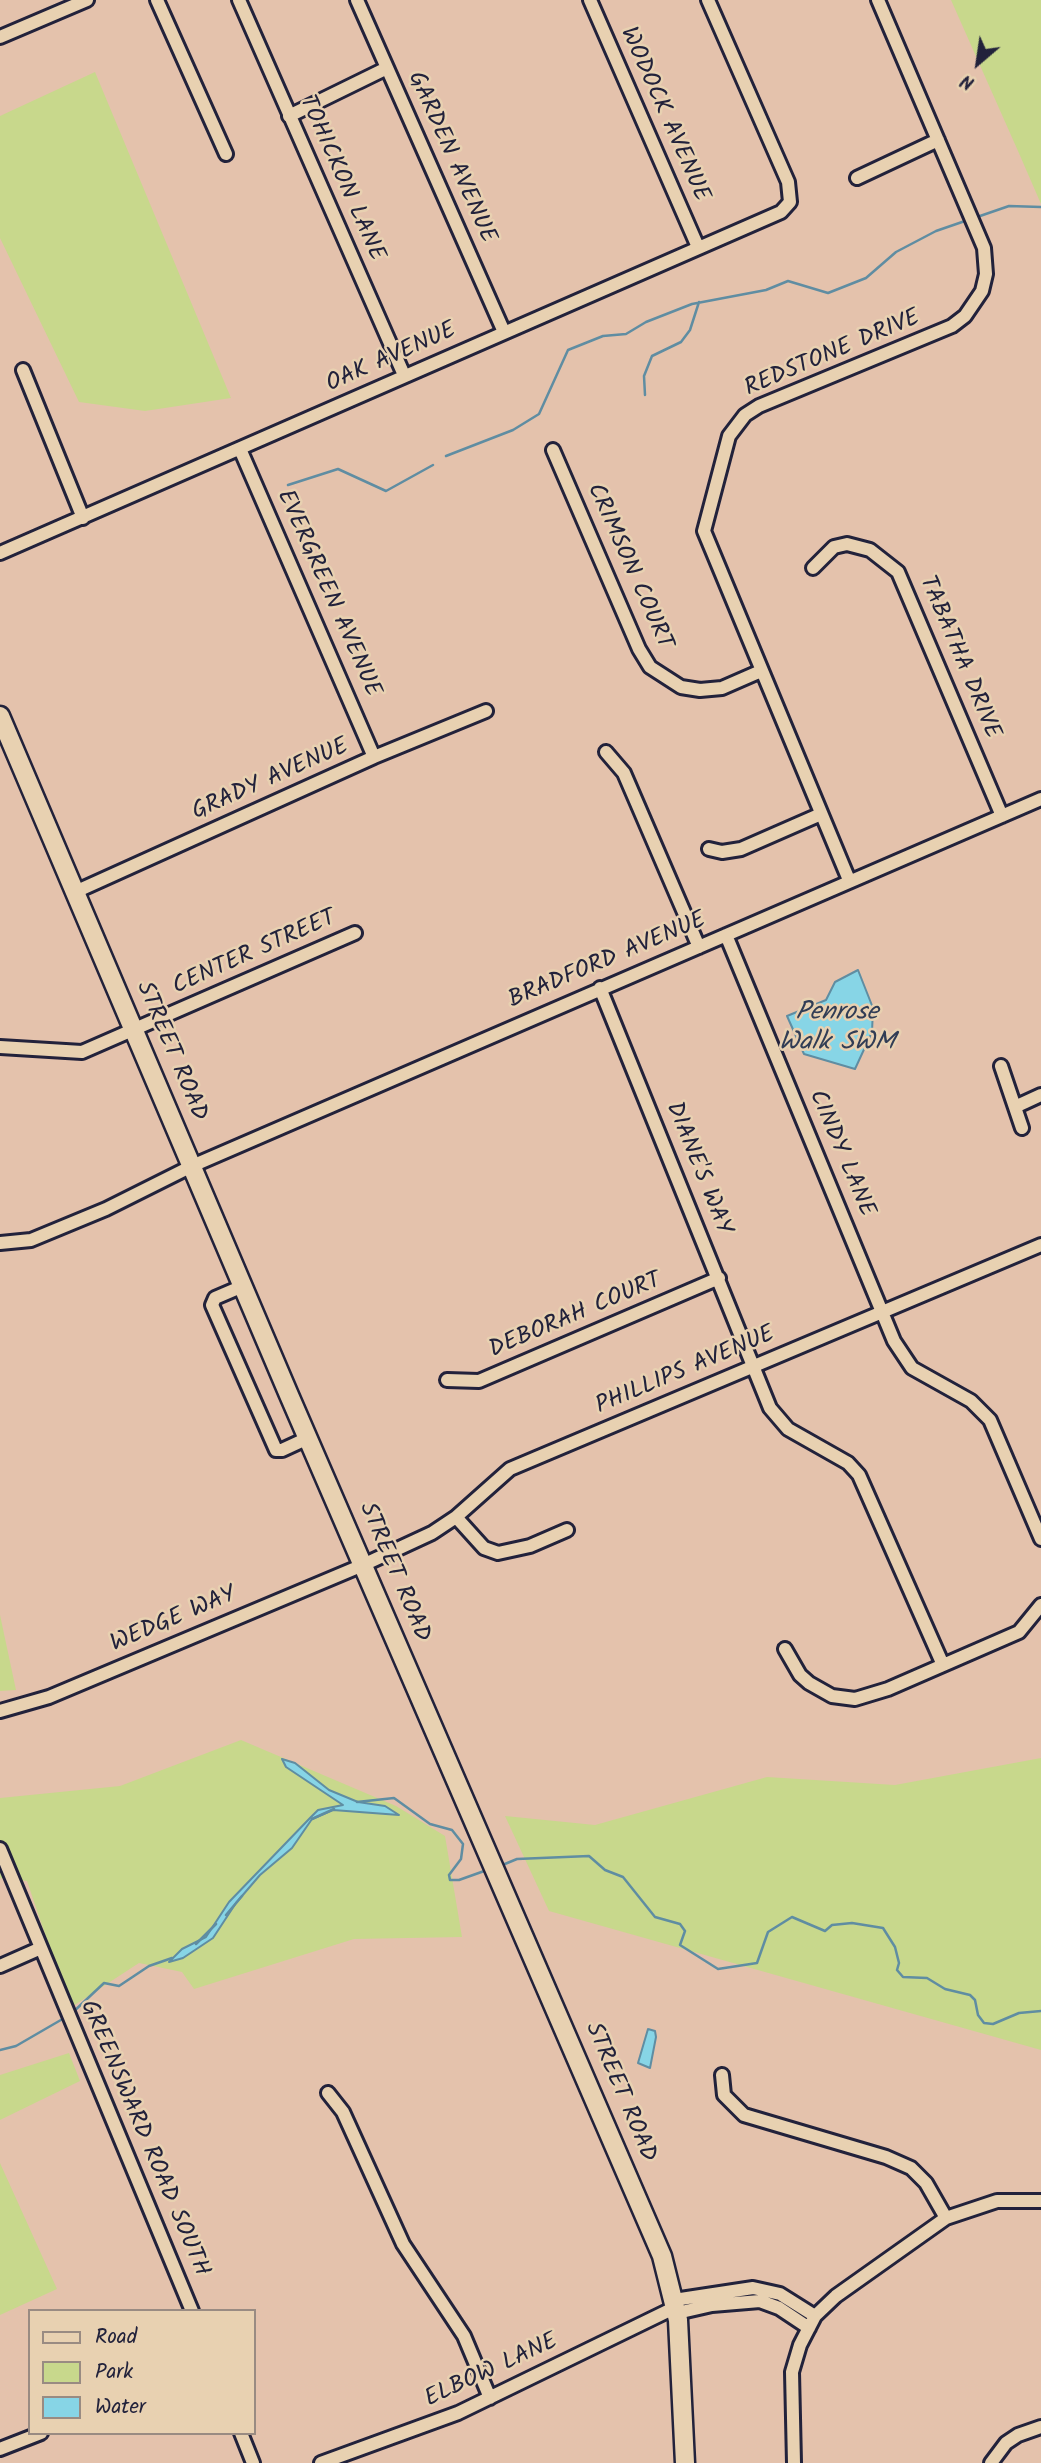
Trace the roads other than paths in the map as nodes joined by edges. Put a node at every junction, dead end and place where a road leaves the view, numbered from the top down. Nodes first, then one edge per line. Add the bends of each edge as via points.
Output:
1 (87, 0) edge
2 (158, 0) edge
3 (239, 0) edge
4 (357, 0) edge
5 (590, 0) edge
6 (708, 0) edge
7 (878, 0) edge
8 (0, 37) edge
9 (387, 68) junction
10 (289, 116) junction
11 (938, 140) junction
12 (226, 154) dead end
13 (857, 178) dead end
14 (698, 247) junction
15 (504, 332) junction
16 (23, 370) dead end
17 (404, 375) junction
18 (240, 449) junction
19 (553, 450) dead end
20 (83, 518) junction
21 (0, 553) edge
22 (813, 568) dead end
23 (761, 671) junction
24 (486, 711) dead end
25 (0, 716) edge
26 (606, 752) dead end
27 (374, 757) junction
28 (1041, 799) edge
29 (821, 814) junction
30 (1002, 816) junction
31 (709, 849) dead end
32 (849, 880) junction
33 (75, 892) junction
34 (355, 933) dead end
35 (726, 934) junction
36 (699, 947) junction
37 (600, 988) junction
38 (133, 1030) junction
39 (0, 1047) edge
40 (1001, 1066) dead end
41 (1041, 1096) edge
42 (1017, 1106) junction
43 (1022, 1128) dead end
44 (192, 1166) junction
45 (0, 1244) edge
46 (1041, 1245) edge
47 (719, 1278) junction
48 (243, 1286) junction
49 (883, 1312) junction
50 (755, 1366) junction
51 (447, 1380) dead end
52 (308, 1438) junction
53 (456, 1517) junction
54 (567, 1530) dead end
55 (1041, 1539) edge
56 (363, 1565) junction
57 (1041, 1605) edge
58 (785, 1649) dead end
59 (943, 1665) junction
60 (0, 1711) edge
61 (0, 1849) edge
62 (41, 1948) junction
63 (0, 1966) edge
64 (722, 2075) dead end
65 (328, 2093) dead end
66 (1041, 2202) edge
67 (946, 2218) junction
68 (676, 2306) junction
69 (191, 2309) edge
70 (812, 2322) junction
71 (490, 2399) junction
72 (1041, 2427) edge
73 (36, 2435) edge
74 (242, 2435) edge
75 (0, 2449) edge
76 (253, 2463) edge
77 (321, 2463) edge
78 (685, 2463) edge
79 (794, 2463) edge
80 (991, 2463) edge

1 - 8 street
2 - 12 street
3 - 10 street, TOHICKON LANE
4 - 9 street, GARDEN AVENUE
5 - 14 street, WODOCK AVENUE
6 - 14 street, OAK AVENUE via 791,195 781,212
7 - 11 street, REDSTONE DRIVE
9 - 10 street
9 - 15 street, GARDEN AVENUE
10 - 17 street, TOHICKON LANE
11 - 13 street
11 - 23 street, REDSTONE DRIVE via 984,247 986,274 975,305 952,326 759,406 739,422 726,444 704,531
14 - 15 street, OAK AVENUE
15 - 17 street, OAK AVENUE
16 - 20 street
17 - 18 street, OAK AVENUE
18 - 20 street, OAK AVENUE
18 - 27 street, EVERGREEN AVENUE
19 - 23 street, CRIMSON COURT via 650,667 681,687 701,690 722,688
20 - 21 street, OAK AVENUE
22 - 30 street, TABATHA DRIVE via 834,547 848,544 870,550 898,572
23 - 29 street, REDSTONE DRIVE
24 - 27 street, GRADY AVENUE
25 - 33 main road, STREET ROAD
26 - 36 street via 624,773
27 - 33 street, GRADY AVENUE
28 - 30 street, BRADFORD AVENUE
29 - 31 street via 740,849
29 - 32 street, REDSTONE DRIVE
30 - 32 street, BRADFORD AVENUE
32 - 35 street, BRADFORD AVENUE
33 - 38 main road, STREET ROAD
34 - 38 street, CENTER STREET
35 - 36 street, BRADFORD AVENUE
35 - 49 street, CINDY LANE
36 - 37 street, BRADFORD AVENUE
37 - 44 street, BRADFORD AVENUE
37 - 47 street, DIANE'S WAY
38 - 39 street, CENTER STREET via 74,1054
38 - 44 main road, STREET ROAD
40 - 42 street
41 - 42 street
42 - 43 street
44 - 45 street, BRADFORD AVENUE via 31,1240
44 - 48 main road, STREET ROAD
46 - 49 street, PHILLIPS AVENUE
47 - 50 street, DIANE'S WAY
47 - 51 street, DEBORAH COURT via 479,1381
48 - 52 main road, STREET ROAD
48 - 52 street via 215,1298 212,1305 276,1450
49 - 50 street, PHILLIPS AVENUE
49 - 55 street, CINDY LANE via 894,1341 912,1368 971,1401 990,1420
50 - 53 street, PHILLIPS AVENUE via 510,1469
50 - 59 street, DIANE'S WAY via 779,1421 848,1463 859,1475
52 - 56 main road, STREET ROAD
53 - 54 street via 484,1548 498,1553
53 - 56 street, PHILLIPS AVENUE
56 - 60 street, WEDGE WAY via 49,1697
56 - 68 main road, STREET ROAD via 657,2243
57 - 59 street via 1019,1632
58 - 59 street via 809,1683 843,1698 888,1689
61 - 62 street, GREENSWARD ROAD SOUTH
62 - 63 street
62 - 69 street, GREENSWARD ROAD SOUTH
64 - 67 street via 724,2095 744,2115 911,2168 926,2183
65 - 71 street via 343,2112 403,2244 464,2336
66 - 67 street via 997,2200
67 - 70 street via 835,2296
68 - 70 street, ELBOW LANE via 750,2287 780,2294
68 - 71 street, ELBOW LANE
68 - 78 main road, STREET ROAD
70 - 79 street via 792,2372
71 - 77 street, ELBOW LANE
72 - 80 street via 1006,2443
73 - 75 street
74 - 76 street

